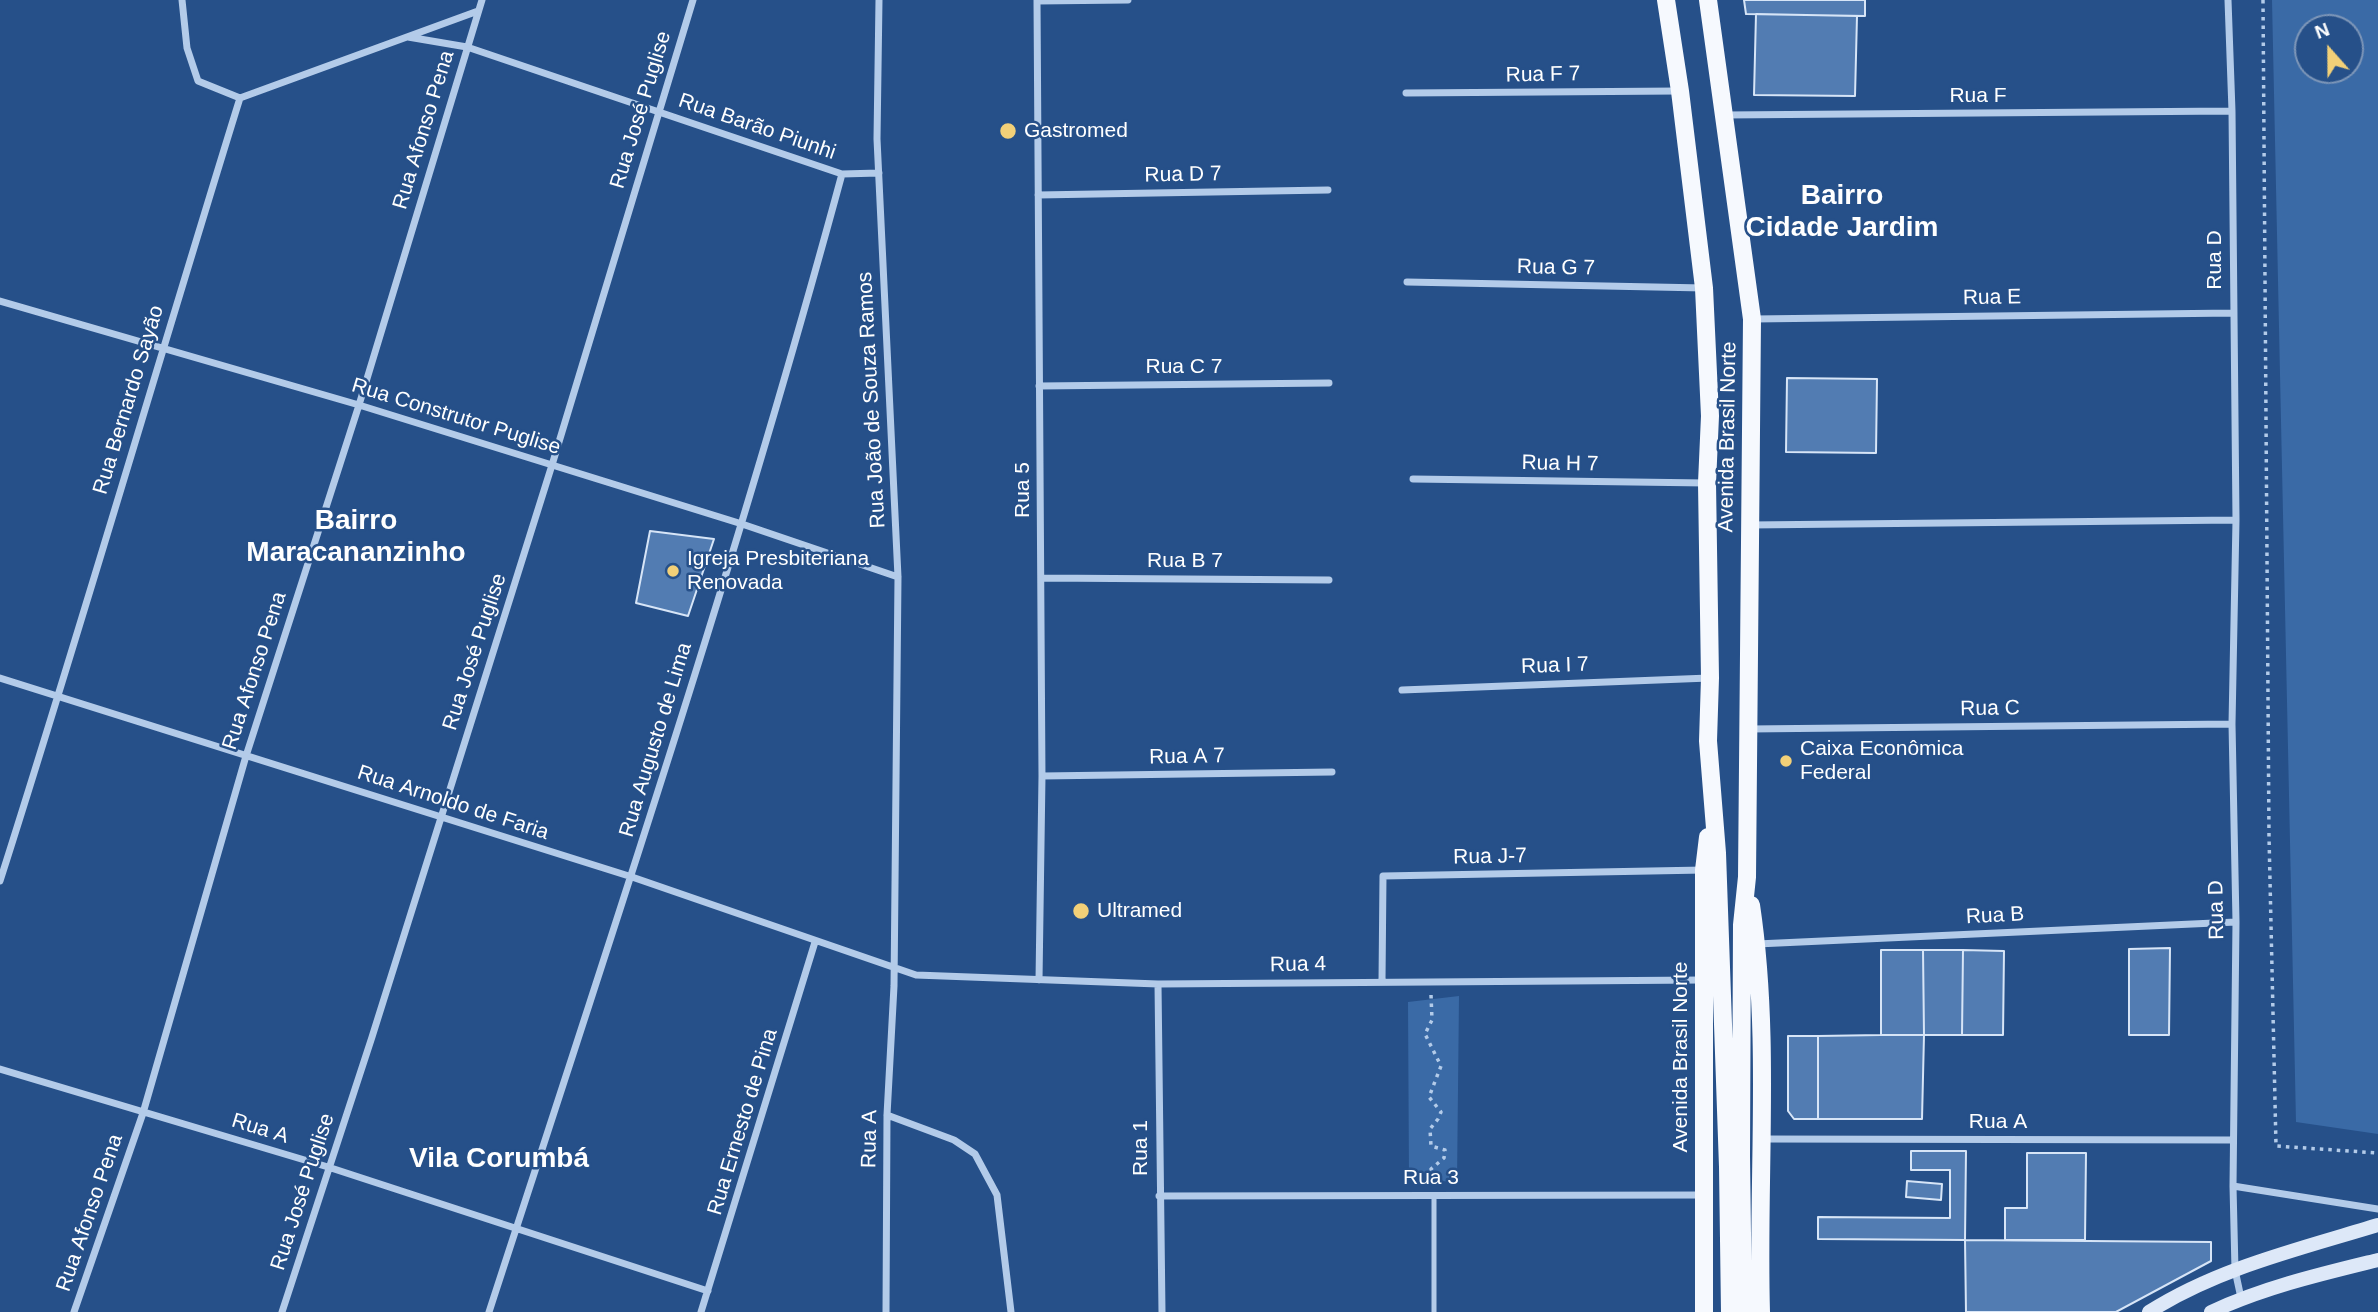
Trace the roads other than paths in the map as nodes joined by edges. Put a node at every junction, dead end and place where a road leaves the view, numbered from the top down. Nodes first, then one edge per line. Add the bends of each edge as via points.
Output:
1 (182, 0) edge
2 (482, 0) edge
3 (693, 0) edge
4 (879, 0) edge
5 (1037, 0) edge
6 (1128, 0) edge
7 (1666, 0) edge
8 (1708, 0) edge
9 (2228, 0) edge
10 (478, 11) junction
11 (406, 37) junction
12 (467, 47) junction
13 (1681, 91) junction
14 (1406, 93) dead end
15 (240, 98) junction
16 (2232, 111) junction
17 (659, 112) junction
18 (1724, 115) junction
19 (879, 173) junction
20 (842, 174) junction
21 (1328, 190) dead end
22 (1038, 195) junction
23 (1407, 282) dead end
24 (1704, 288) junction
25 (0, 301) edge
26 (2233, 313) junction
27 (1752, 319) junction
28 (163, 347) junction
29 (1329, 383) dead end
30 (1040, 386) junction
31 (359, 405) junction
32 (552, 466) junction
33 (1413, 479) dead end
34 (1707, 483) junction
35 (2236, 520) junction
36 (742, 524) junction
37 (1749, 526) junction
38 (898, 577) junction
39 (1041, 578) junction
40 (1329, 580) dead end
41 (0, 678) edge
42 (1710, 678) junction
43 (1402, 690) dead end
44 (59, 697) junction
45 (2232, 724) junction
46 (1749, 729) junction
47 (246, 756) junction
48 (1332, 772) dead end
49 (1042, 776) junction
50 (1713, 803) junction
51 (441, 816) junction
52 (1704, 870) junction
53 (632, 877) junction
54 (1747, 877) junction
55 (0, 881) edge
56 (2236, 922) junction
57 (816, 942) junction
58 (1757, 944) junction
59 (894, 967) junction
60 (1703, 979) junction
61 (1039, 981) junction
62 (1382, 981) junction
63 (1158, 984) junction
64 (0, 1069) edge
65 (143, 1112) junction
66 (887, 1115) junction
67 (1763, 1139) junction
68 (2233, 1140) junction
69 (328, 1167) junction
70 (2233, 1186) junction
71 (1704, 1195) junction
72 (1159, 1196) junction
73 (1434, 1196) junction
74 (2378, 1209) edge
75 (2378, 1225) edge
76 (516, 1229) junction
77 (2378, 1260) edge
78 (2235, 1270) junction
79 (708, 1291) junction
80 (2241, 1298) junction
81 (74, 1312) edge
82 (282, 1312) edge
83 (489, 1312) edge
84 (701, 1312) edge
85 (886, 1312) edge
86 (1011, 1312) edge
87 (1162, 1312) edge
88 (1434, 1312) edge
89 (1704, 1312) edge
90 (1730, 1312) edge
91 (1743, 1312) edge
92 (1761, 1312) edge
93 (2149, 1312) edge
94 (2211, 1312) edge

1 - 15 street via 187,48 198,81
2 - 10 street, Rua Afonso Pena
3 - 17 street, Rua José Puglise
4 - 19 street, Rua João de Souza Ramos
5 - 6 street
5 - 22 street, Rua 5
7 - 13 main road, Avenida Brasil Norte
8 - 18 main road, Avenida Brasil Norte
9 - 16 street, Rua D
10 - 11 street
10 - 12 street, Rua Afonso Pena
11 - 12 street
11 - 15 street
12 - 17 street, Rua Barão Piunhi
12 - 31 street, Rua Afonso Pena
13 - 14 street, Rua F 7
13 - 24 main road, Avenida Brasil Norte
15 - 28 street, Rua Bernardo Sayão
16 - 18 street, Rua F
16 - 26 street, Rua D
17 - 20 street, Rua Barão Piunhi
17 - 32 street, Rua José Puglise
18 - 27 main road, Avenida Brasil Norte
19 - 20 street, Rua Barão Piunhi
19 - 38 street, Rua João de Souza Ramos
20 - 36 street, Rua Augusto de Lima
21 - 22 street, Rua D 7
22 - 30 street, Rua 5
23 - 24 street, Rua G 7
24 - 34 main road, Avenida Brasil Norte via 1710,416
25 - 28 street, Rua Construtor Puglise
26 - 27 street, Rua E
26 - 35 street, Rua D
27 - 37 main road, Avenida Brasil Norte
28 - 31 street, Rua Construtor Puglise
28 - 44 street, Rua Bernardo Sayão
29 - 30 street, Rua C 7
30 - 39 street, Rua 5
31 - 32 street, Rua Construtor Puglise
31 - 47 street, Rua Afonso Pena
32 - 36 street, Rua Construtor Puglise
32 - 51 street, Rua José Puglise
33 - 34 street, Rua H 7
34 - 42 main road, Avenida Brasil Norte
35 - 37 street
35 - 45 street, Rua D
36 - 38 street, Rua Construtor Puglise
36 - 53 street, Rua Augusto de Lima
37 - 46 main road, Avenida Brasil Norte
38 - 59 street, Rua João de Souza Ramos
39 - 40 street, Rua B 7
39 - 49 street, Rua 5
41 - 44 street, Rua Arnoldo de Faria
42 - 43 street, Rua I 7
42 - 50 main road, Avenida Brasil Norte via 1708,741
44 - 47 street, Rua Arnoldo de Faria
44 - 55 street, Rua Bernardo Sayão
45 - 46 street, Rua C
45 - 56 street, Rua D
46 - 54 main road, Avenida Brasil Norte
47 - 51 street, Rua Arnoldo de Faria
47 - 65 street, Rua Afonso Pena
48 - 49 street, Rua A 7
49 - 61 street, Rua 5
50 - 52 main road, Avenida Brasil Norte
50 - 90 main road, Avenida Brasil Norte
51 - 53 street, Rua Arnoldo de Faria
51 - 69 street, Rua José Puglise
52 - 60 main road, Avenida Brasil Norte
52 - 62 street, Rua J-7 via 1383,876
53 - 57 street, Rua Arnoldo de Faria
53 - 76 street, Rua Augusto de Lima
54 - 58 main road, Avenida Brasil Norte
54 - 91 main road, Avenida Brasil Norte via 1742,939
56 - 58 street, Rua B
56 - 68 street, Rua D
57 - 59 street, Rua Arnoldo de Faria
57 - 79 street, Rua Ernesto de Pina
58 - 67 main road, Avenida Brasil Norte
59 - 61 street, Rua 4 via 916,975
59 - 66 street, Rua A
60 - 62 street, Rua 4
60 - 71 main road, Avenida Brasil Norte
61 - 63 street, Rua 4
62 - 63 street, Rua 4
63 - 72 street, Rua 1
64 - 65 street, Rua A
65 - 69 street, Rua A
65 - 81 street, Rua Afonso Pena
66 - 85 street, Rua A
66 - 86 street via 954,1140 975,1154 997,1195
67 - 68 street, Rua A
67 - 92 main road, Avenida Brasil Norte
68 - 70 street, Rua D
69 - 76 street, Rua A
69 - 82 street, Rua José Puglise
70 - 74 street
70 - 78 street, Rua D
71 - 73 street, Rua 3
71 - 89 main road, Avenida Brasil Norte
72 - 73 street, Rua 3
72 - 87 street, Rua 1
73 - 88 lane
75 - 78 main road
76 - 79 street, Rua A
76 - 83 street, Rua Augusto de Lima
77 - 80 main road
78 - 80 street, Rua D
78 - 93 main road
79 - 84 street, Rua Ernesto de Pina
80 - 94 main road

